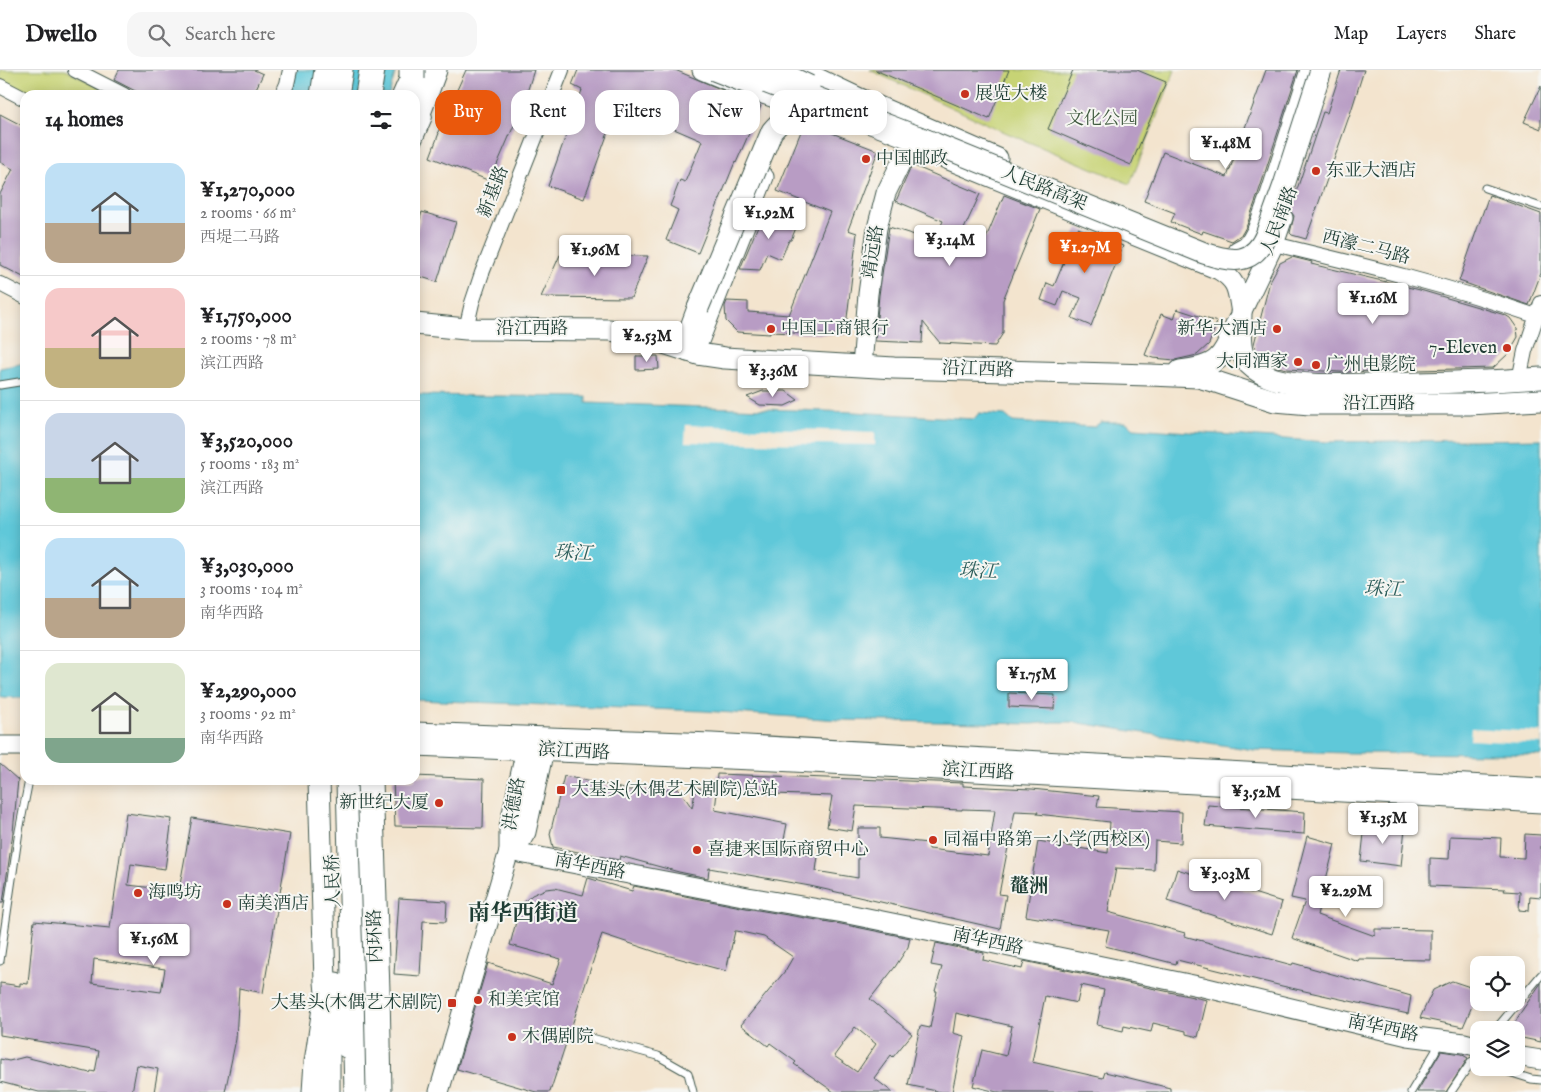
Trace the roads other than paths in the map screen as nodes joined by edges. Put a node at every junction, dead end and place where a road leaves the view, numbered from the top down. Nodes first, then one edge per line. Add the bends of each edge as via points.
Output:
1 (75, 70) edge
2 (325, 70) edge
3 (342, 70) edge
4 (349, 70) edge
5 (372, 70) edge
6 (412, 70) edge
7 (425, 70) edge
8 (434, 70) edge
9 (444, 70) edge
10 (562, 70) edge
11 (702, 70) edge
12 (714, 70) edge
13 (739, 70) edge
14 (756, 70) edge
15 (801, 70) edge
16 (1310, 70) edge
17 (1321, 70) edge
18 (1332, 70) edge
19 (774, 74) edge
20 (0, 86) edge
21 (114, 90) edge
22 (322, 90) edge
23 (339, 90) edge
24 (346, 90) edge
25 (369, 90) edge
26 (404, 90) edge
27 (410, 90) edge
28 (418, 90) edge
29 (784, 90) edge
30 (831, 90) edge
31 (843, 90) edge
32 (770, 92) edge
33 (20, 96) edge
34 (770, 97) edge
35 (420, 108) edge
36 (887, 110) edge
37 (420, 128) edge
38 (887, 132) edge
39 (887, 134) edge
40 (770, 135) edge
41 (781, 135) edge
42 (921, 144) junction
43 (1485, 188) dead end
44 (1541, 207) edge
45 (1274, 244) junction
46 (1211, 257) junction
47 (0, 284) edge
48 (20, 294) edge
49 (1538, 310) edge
50 (1241, 313) junction
51 (420, 324) edge
52 (466, 329) junction
53 (688, 351) junction
54 (862, 366) junction
55 (1150, 375) junction
56 (1541, 378) edge
57 (1519, 380) junction
58 (20, 382) edge
59 (0, 385) edge
60 (1541, 400) edge
61 (420, 733) edge
62 (535, 745) junction
63 (0, 746) edge
64 (20, 746) edge
65 (420, 746) edge
66 (28, 785) edge
67 (319, 785) edge
68 (330, 785) edge
69 (349, 785) edge
70 (370, 785) edge
71 (1541, 788) edge
72 (1541, 802) edge
73 (509, 851) junction
74 (0, 961) edge
75 (1541, 974) edge
76 (331, 982) junction
77 (1502, 1021) edge
78 (588, 1036) dead end
79 (1440, 1040) junction
80 (1470, 1052) edge
81 (1525, 1057) edge
82 (1470, 1058) edge
83 (1541, 1060) edge
84 (1521, 1076) edge
85 (1541, 1080) edge
86 (312, 1092) edge
87 (330, 1092) edge
88 (339, 1092) edge
89 (349, 1092) edge
90 (358, 1092) edge
91 (379, 1092) edge
92 (439, 1092) edge
93 (692, 1092) edge
94 (1412, 1092) edge
95 (1451, 1092) edge

1 - 21 street
2 - 22 main road
3 - 23 main road
4 - 24 main road
5 - 25 highway
6 - 26 main road
6 - 27 highway, bridge
7 - 28 main road
8 - 35 highway
9 - 37 street
10 - 52 street, 新基路 via 482,273
11 - 34 main road
12 - 32 main road, bridge
13 - 42 highway, bridge
14 - 19 main road
15 - 31 main road
16 - 46 main road, 人民南路 via 1270,195 1251,241 1233,252
17 - 42 main road, 人民路高架, bridge via 1263,243 1256,251 1240,259 1229,260 1204,254
18 - 45 main road, 人民南路
19 - 29 main road
19 - 30 main road
19 - 42 main road, bridge
20 - 33 street
36 - 46 main road
38 - 42 main road, bridge
39 - 42 main road
40 - 53 main road, bridge via 698,308 688,335
41 - 53 main road via 700,339
42 - 46 main road via 1057,206
42 - 54 main road, 靖远路 via 886,193 877,228
43 - 44 lane
45 - 49 street, 西濠二马路
45 - 50 main road, 人民南路
46 - 50 main road via 1233,281
47 - 48 street
49 - 57 street
50 - 55 main road via 1220,358 1195,369
50 - 57 main road, 沿江西路 via 1243,355 1256,370 1276,379 1330,384
51 - 52 main road, 沿江西路
52 - 53 main road, 沿江西路 via 610,330 631,333
53 - 54 main road, 沿江西路 via 725,358
54 - 55 main road, 沿江西路
55 - 60 main road, 沿江西路 via 1198,378 1275,401 1310,404 1469,404
56 - 57 main road, 沿江西路
58 - 59 lane
61 - 62 main road, 滨江西路
62 - 65 main road, 滨江西路
62 - 71 main road, 滨江西路 via 790,747
62 - 72 main road, 滨江西路
62 - 73 main road, 洪德路 via 509,828
63 - 64 main road
66 - 74 lane
67 - 76 main road, 人民桥
68 - 76 main road, 人民桥
69 - 90 highway, 内环路
70 - 91 highway, 内环路, bridge
73 - 79 main road, 南华西路 via 976,940 1211,989 1408,1036
73 - 92 main road, 洪德路
75 - 77 lane
76 - 86 main road via 314,1062
76 - 87 main road
76 - 88 main road
76 - 89 main road via 345,1037
78 - 93 lane via 658,1056 688,1073
79 - 80 main road, 南华西路
79 - 94 lane
81 - 83 main road
82 - 95 lane
84 - 85 lane

